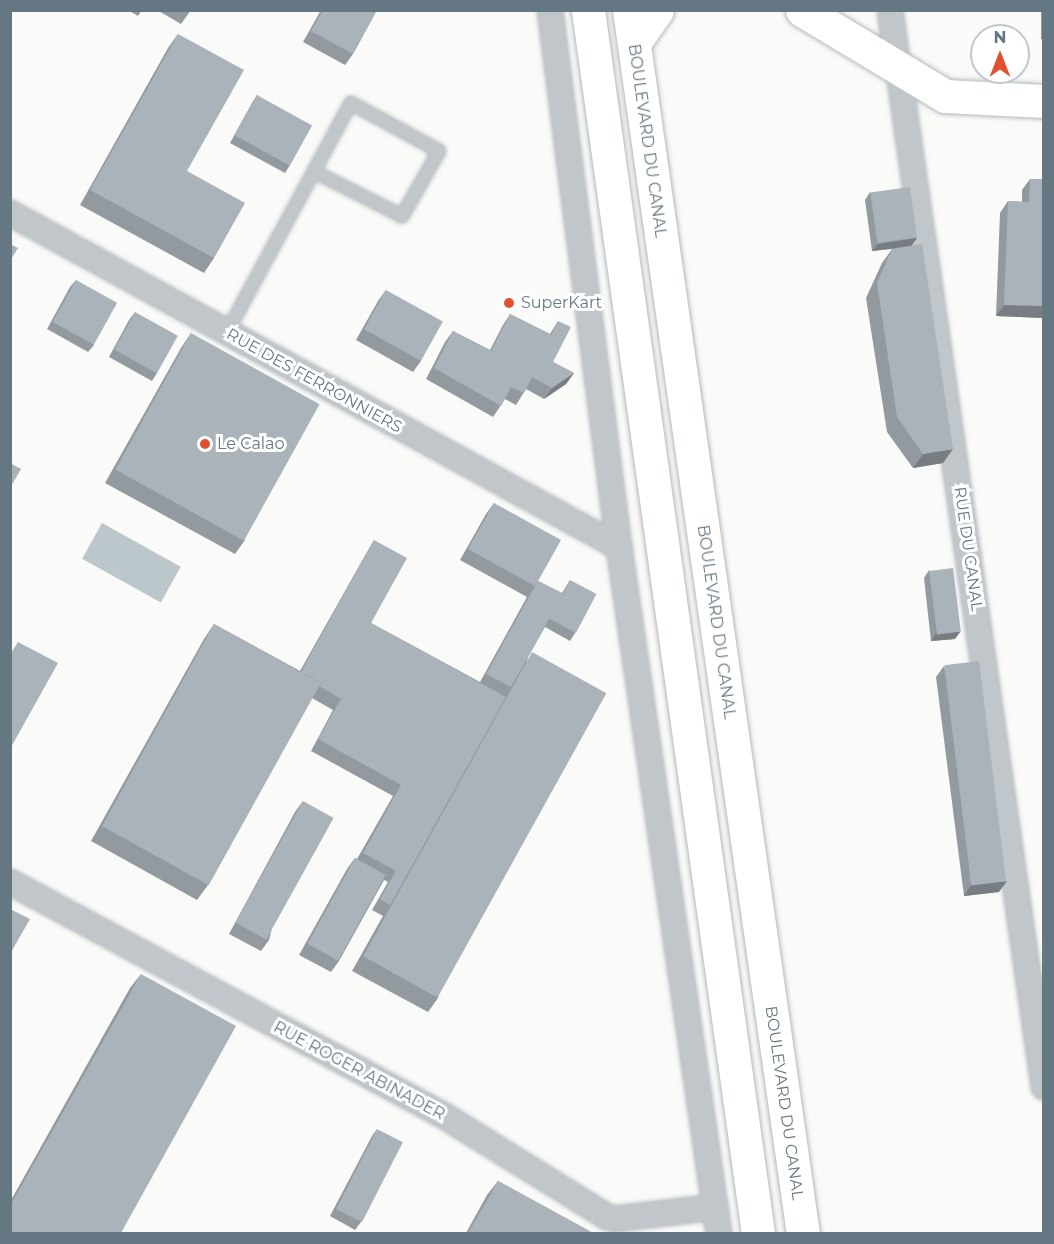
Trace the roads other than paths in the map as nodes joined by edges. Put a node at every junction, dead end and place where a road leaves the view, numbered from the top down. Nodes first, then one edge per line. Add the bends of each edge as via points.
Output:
1 (550, 10) edge
2 (588, 10) edge
3 (629, 10) edge
4 (657, 10) edge
5 (802, 10) edge
6 (890, 10) edge
7 (634, 43) junction
8 (899, 69) junction
9 (1044, 101) edge
10 (315, 172) junction
11 (10, 213) edge
12 (227, 332) junction
13 (619, 547) junction
14 (10, 882) edge
15 (1044, 1087) edge
16 (715, 1207) junction
17 (719, 1233) edge
18 (758, 1233) edge
19 (803, 1233) edge

1 - 13 street
2 - 18 main road
3 - 7 main road, BOULEVARD DU CANAL
4 - 7 main road
5 - 8 main road
6 - 8 street, RUE DU CANAL
7 - 19 main road, BOULEVARD DU CANAL
8 - 9 main road via 945,96
8 - 15 street, RUE DU CANAL
10 - 10 lane via 402,216 440,151 351,104
10 - 12 lane
11 - 12 street, RUE DES FERRONNIERS
12 - 13 street, RUE DES FERRONNIERS
13 - 16 street
14 - 16 street, RUE ROGER ABINADER via 446,1117 607,1216 615,1219
16 - 17 street

